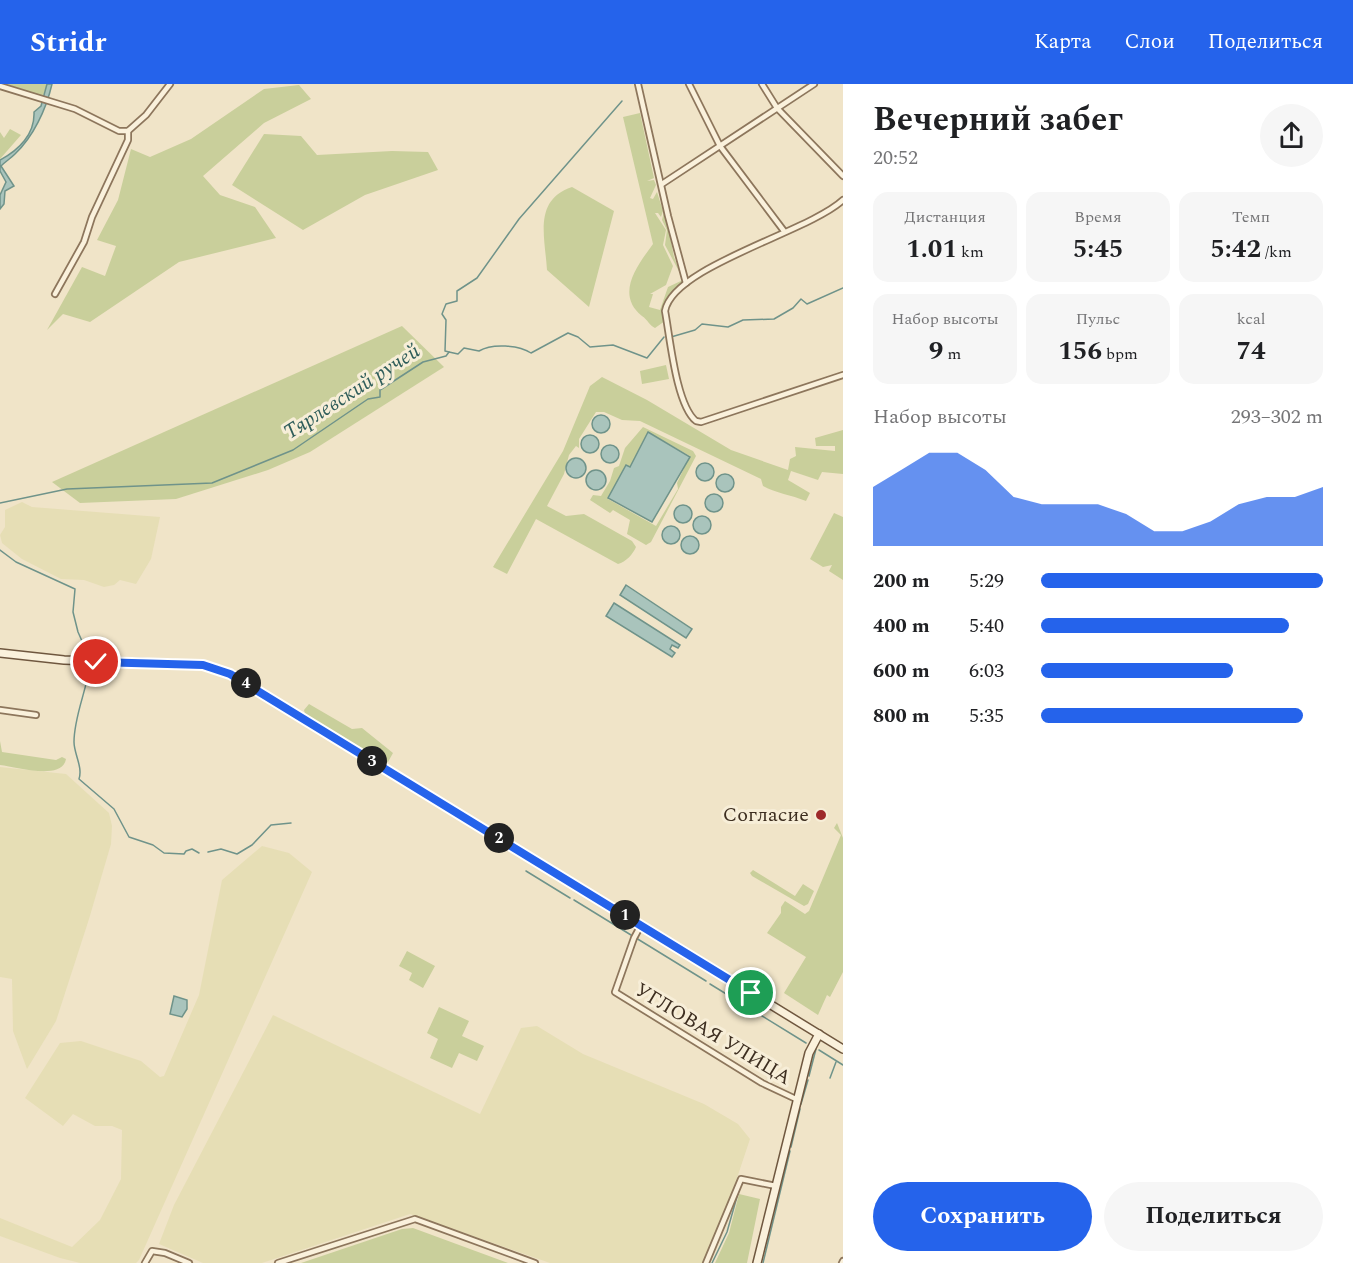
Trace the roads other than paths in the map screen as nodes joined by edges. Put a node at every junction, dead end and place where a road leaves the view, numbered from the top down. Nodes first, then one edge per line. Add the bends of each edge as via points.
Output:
1 (170, 84) edge
2 (638, 84) edge
3 (689, 84) edge
4 (762, 84) edge
5 (814, 84) edge
6 (0, 86) edge
7 (777, 108) junction
8 (128, 131) junction
9 (720, 146) junction
10 (843, 176) edge
11 (662, 184) junction
12 (843, 200) edge
13 (784, 231) junction
14 (686, 283) junction
15 (55, 294) dead end
16 (843, 375) edge
17 (0, 653) edge
18 (0, 710) edge
19 (36, 715) dead end
20 (641, 925) junction
21 (819, 1034) junction
22 (843, 1049) edge
23 (798, 1100) junction
24 (776, 1186) junction
25 (145, 1263) edge
26 (189, 1263) edge
27 (278, 1263) edge
28 (535, 1263) edge
29 (706, 1263) edge
30 (757, 1263) edge

1 - 8 street via 147,115
2 - 11 street
3 - 9 street
4 - 7 street
5 - 7 street
6 - 8 street
7 - 9 street
7 - 10 street
8 - 15 street via 128,140 84,243
9 - 11 street
9 - 13 street
11 - 14 street
12 - 13 street via 820,217
13 - 14 street
14 - 16 street via 665,308 677,378 690,415 698,422
17 - 20 main road via 222,670
18 - 19 street
20 - 21 main road
20 - 23 street, УГЛОВАЯ УЛИЦА via 615,992 762,1083
21 - 22 main road
21 - 23 main road via 809,1053
23 - 24 main road
24 - 29 street via 741,1179
24 - 30 main road
25 - 26 street via 152,1251
27 - 28 street via 415,1219

